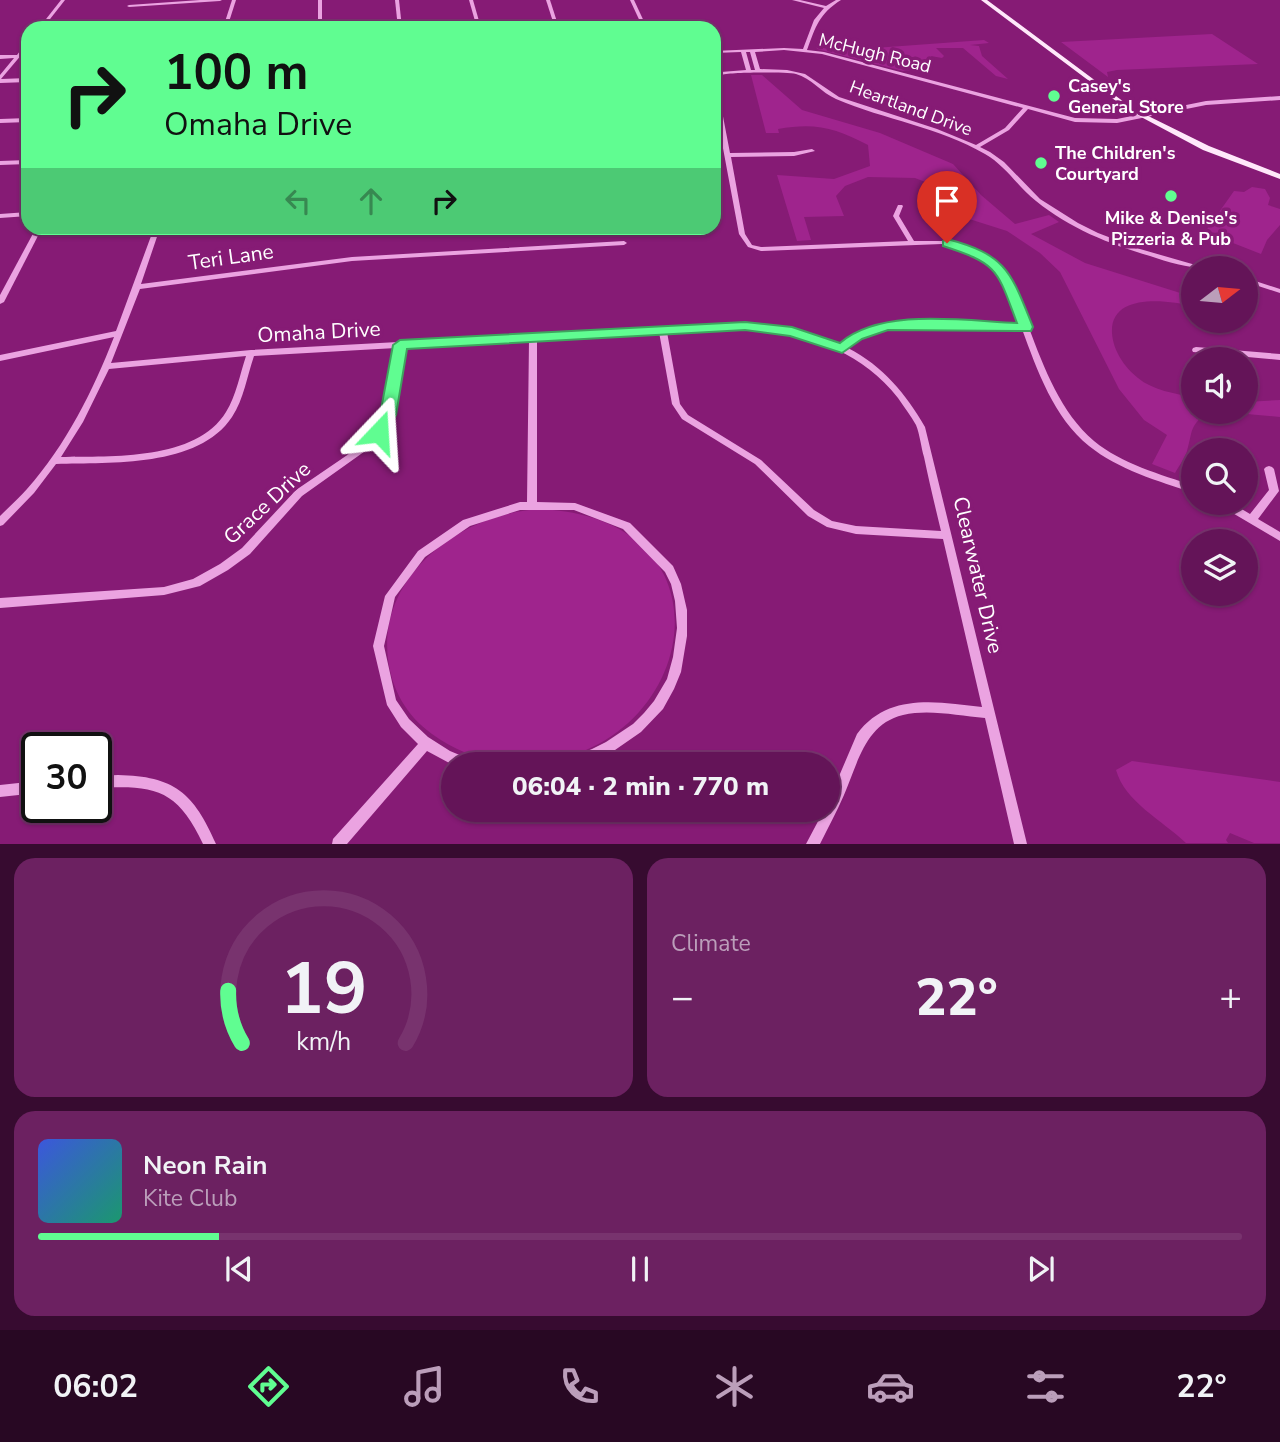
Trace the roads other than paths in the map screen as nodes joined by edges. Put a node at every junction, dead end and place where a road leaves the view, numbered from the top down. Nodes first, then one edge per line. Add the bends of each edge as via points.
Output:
1 (63, 0) edge
2 (220, 0) edge
3 (234, 0) edge
4 (320, 0) edge
5 (397, 0) edge
6 (471, 0) edge
7 (548, 0) edge
8 (632, 0) edge
9 (794, 0) edge
10 (839, 0) edge
11 (984, 0) edge
12 (994, 0) edge
13 (129, 6) dead end
14 (825, 7) junction
15 (46, 21) edge
16 (227, 21) edge
17 (320, 21) edge
18 (399, 21) edge
19 (477, 21) edge
20 (555, 21) edge
21 (642, 21) edge
22 (752, 50) junction
23 (805, 50) junction
24 (743, 51) junction
25 (21, 52) edge
26 (721, 52) edge
27 (18, 56) junction
28 (0, 57) edge
29 (749, 72) junction
30 (758, 72) junction
31 (721, 74) edge
32 (0, 79) edge
33 (21, 80) edge
34 (1280, 98) edge
35 (1026, 108) junction
36 (1147, 115) junction
37 (21, 120) edge
38 (0, 121) edge
39 (721, 129) edge
40 (976, 148) junction
41 (812, 151) dead end
42 (728, 155) junction
43 (21, 162) edge
44 (0, 163) edge
45 (1280, 171) edge
46 (1280, 177) edge
47 (900, 206) dead end
48 (21, 214) edge
49 (0, 216) edge
50 (35, 235) edge
51 (155, 235) edge
52 (911, 242) junction
53 (624, 243) dead end
54 (1181, 262) edge
55 (1258, 284) edge
56 (136, 287) junction
57 (1280, 291) edge
58 (0, 302) edge
59 (1026, 327) junction
60 (663, 331) junction
61 (120, 333) junction
62 (533, 338) junction
63 (400, 345) junction
64 (842, 348) junction
65 (251, 353) junction
66 (1258, 355) edge
67 (1280, 357) edge
68 (0, 358) edge
69 (108, 366) junction
70 (57, 461) junction
71 (1269, 469) dead end
72 (1181, 485) edge
73 (532, 504) junction
74 (1247, 515) edge
75 (1253, 518) junction
76 (0, 522) edge
77 (948, 535) junction
78 (1280, 537) edge
79 (0, 603) edge
80 (990, 713) junction
81 (426, 743) junction
82 (441, 752) edge
83 (599, 752) edge
84 (112, 782) edge
85 (21, 789) edge
86 (0, 791) edge
87 (210, 844) edge
88 (338, 844) edge
89 (812, 844) edge
90 (1021, 844) edge

1 - 15 street
2 - 13 street
3 - 16 street
4 - 17 street
5 - 18 street
6 - 19 street
7 - 20 street
8 - 21 street
9 - 14 street
10 - 14 street
11 - 36 main road via 1111,96
12 - 36 main road
14 - 23 street
22 - 23 street, McHugh Road
22 - 24 street, McHugh Road
22 - 30 street
23 - 35 street, McHugh Road
24 - 26 street, McHugh Road
24 - 29 street
25 - 27 street
27 - 28 street
27 - 32 street
29 - 30 street, Heartland Drive
29 - 31 street, Heartland Drive
30 - 40 street, Heartland Drive via 800,74 841,100 919,123
32 - 33 street
34 - 36 street, McHugh Road via 1222,101
35 - 36 street, McHugh Road via 1094,122
35 - 40 street via 1007,129
36 - 45 main road
36 - 46 main road via 1206,148
37 - 38 street
39 - 42 street
40 - 54 street, Heartland Drive via 1002,163 1035,198 1080,227 1138,251
41 - 42 street
42 - 52 street via 747,248
43 - 44 street
47 - 52 street via 896,216
48 - 49 street
50 - 58 street
51 - 56 street
52 - 59 street via 960,246 996,265 1006,277
53 - 56 street, Teri Lane via 352,259
55 - 57 street
56 - 61 street
59 - 64 street via 887,326 857,336
59 - 72 street via 1068,421 1092,444 1126,464
60 - 62 street, Omaha Drive
60 - 64 street, Omaha Drive via 761,327
60 - 77 street via 676,404 685,417 758,462 811,513 830,524 856,530
61 - 68 street
61 - 69 street
62 - 63 street, Omaha Drive
62 - 73 street
63 - 65 street, Omaha Drive
63 - 79 street, Grace Drive via 388,415 379,432 299,494 246,551 224,567 196,583 164,591
64 - 77 street, Clearwater Drive via 870,365 908,402 921,427
65 - 69 street, Omaha Drive
65 - 70 street via 229,415 200,441 156,456
66 - 67 street
69 - 70 street
70 - 76 street
71 - 75 street via 1274,491
73 - 81 street via 486,514 447,534 413,562 393,590 380,629 383,685 397,714
73 - 83 street via 572,506 630,528 658,553 673,576 681,601 680,658 667,692 629,734
74 - 75 street
75 - 78 street
77 - 80 street, Clearwater Drive
80 - 89 street via 903,710 869,726
80 - 90 street, Clearwater Drive
81 - 82 street
81 - 88 street
84 - 87 street via 151,783 178,794 198,815
85 - 86 street

